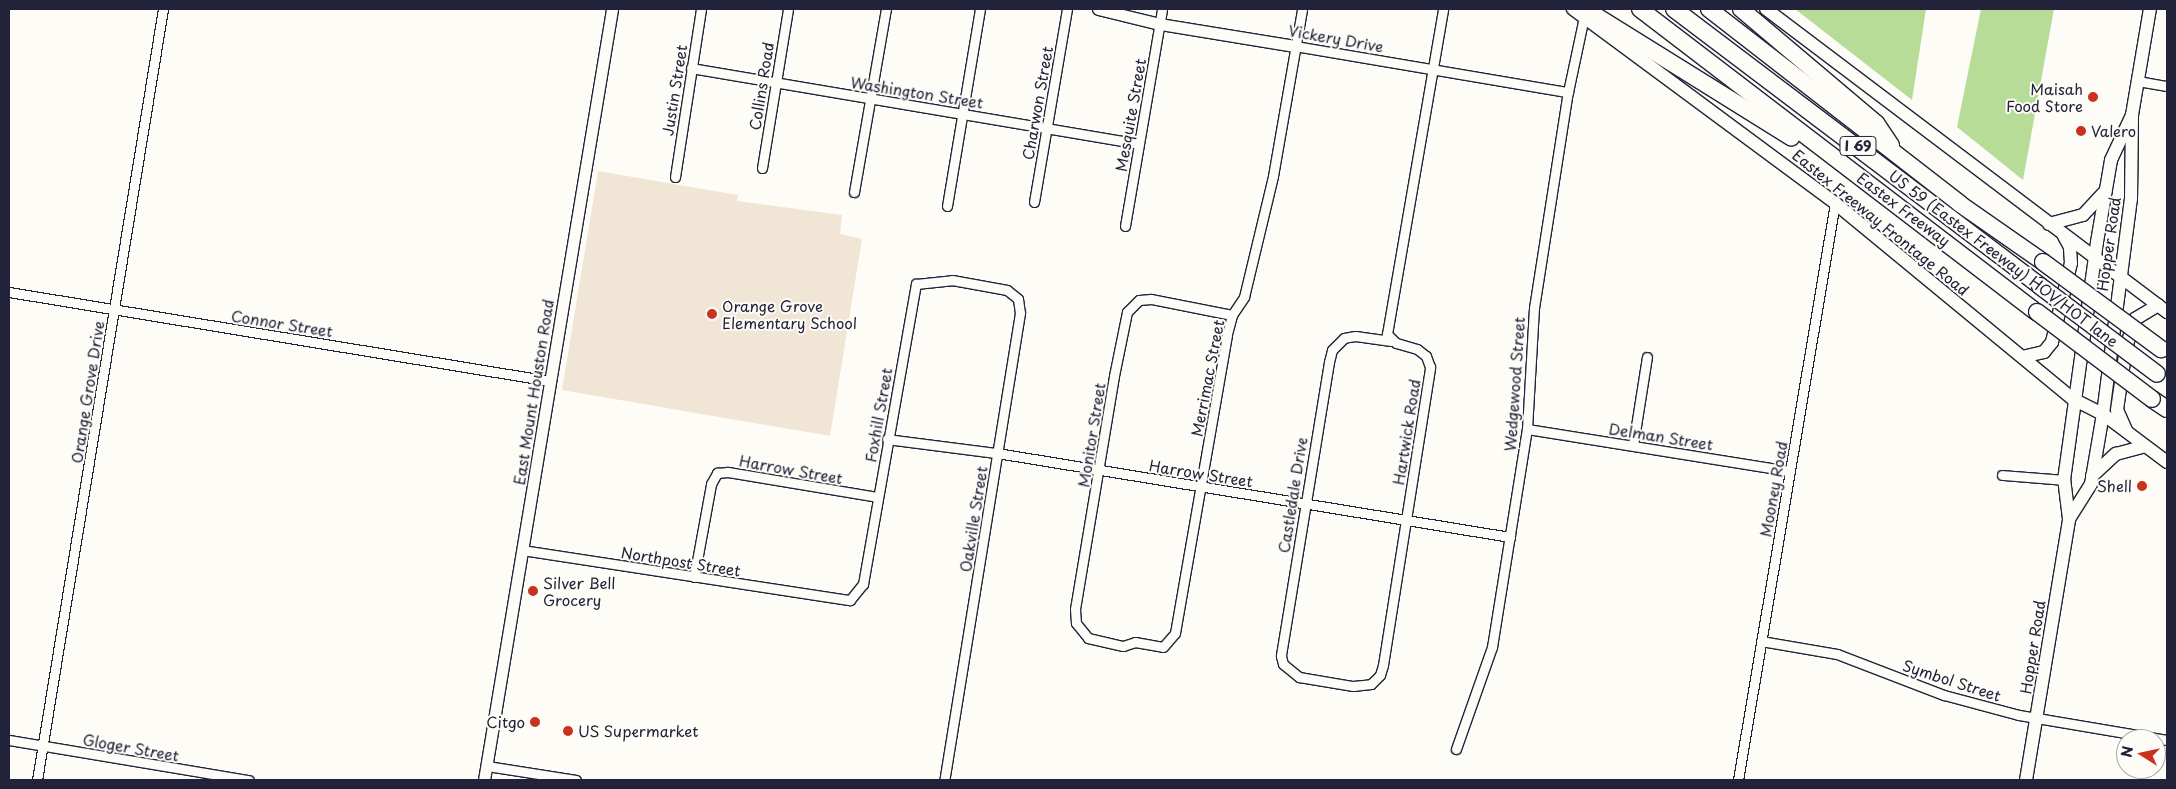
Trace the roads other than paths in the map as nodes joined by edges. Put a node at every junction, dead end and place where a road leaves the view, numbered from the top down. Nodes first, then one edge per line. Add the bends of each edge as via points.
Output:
1 (163, 9) edge
2 (612, 9) edge
3 (701, 9) edge
4 (788, 9) edge
5 (886, 9) edge
6 (980, 9) edge
7 (1067, 9) edge
8 (1098, 9) edge
9 (1162, 9) edge
10 (1302, 9) edge
11 (1443, 9) edge
12 (1573, 9) edge
13 (1640, 9) edge
14 (1674, 9) edge
15 (1709, 9) edge
16 (1741, 9) edge
17 (1766, 9) edge
18 (2150, 9) edge
19 (1585, 13) edge
20 (1160, 24) junction
21 (1295, 46) junction
22 (690, 68) junction
23 (1432, 70) junction
24 (2138, 81) junction
25 (776, 83) junction
26 (2167, 86) edge
27 (1568, 92) junction
28 (870, 98) junction
29 (962, 114) junction
30 (2132, 115) junction
31 (1047, 128) junction
32 (1139, 144) junction
33 (1900, 158) junction
34 (762, 168) dead end
35 (675, 177) dead end
36 (2105, 191) junction
37 (854, 192) dead end
38 (1034, 202) dead end
39 (1835, 203) junction
40 (947, 206) dead end
41 (2049, 224) junction
42 (1125, 226) dead end
43 (1929, 227) junction
44 (2063, 234) junction
45 (2094, 258) junction
46 (2120, 277) junction
47 (985, 285) joint
48 (9, 292) edge
49 (2162, 308) edge
50 (114, 310) junction
51 (1232, 315) junction
52 (1392, 341) junction
53 (2164, 351) edge
54 (1647, 357) dead end
55 (2022, 357) junction
56 (2162, 378) edge
57 (550, 381) junction
58 (2073, 399) junction
59 (2167, 410) edge
60 (2103, 414) junction
61 (1527, 429) junction
62 (2130, 436) junction
63 (887, 439) junction
64 (1633, 445) junction
65 (2145, 446) junction
66 (997, 453) junction
67 (2167, 462) edge
68 (1100, 471) junction
69 (1790, 471) junction
70 (2002, 475) dead end
71 (2092, 476) junction
72 (2064, 480) junction
73 (1200, 487) junction
74 (877, 497) junction
75 (1305, 504) junction
76 (2070, 519) junction
77 (1407, 521) junction
78 (1510, 536) junction
79 (522, 550) junction
80 (694, 577) junction
81 (835, 600) joint
82 (1762, 640) junction
83 (1118, 644) joint
84 (1323, 681) joint
85 (2036, 718) junction
86 (9, 740) edge
87 (2167, 740) edge
88 (43, 746) junction
89 (1456, 749) dead end
90 (487, 766) junction
91 (37, 780) edge
92 (249, 780) edge
93 (484, 780) edge
94 (576, 780) edge
95 (944, 780) edge
96 (1738, 780) edge
97 (2026, 780) edge

1 - 50 street, Orange Grove Drive
2 - 57 street, East Mount Houston Road
3 - 22 street, Justin Street
4 - 25 street, Collins Road
5 - 28 street
6 - 29 street
7 - 31 street, Charwon Street
8 - 20 street, Vickery Drive
9 - 20 street, Mesquite Street
10 - 21 street, Merrimac Street
11 - 23 street
12 - 19 main road, Eastex Freeway Frontage Road
13 - 43 highway, Eastex Freeway / I 69
14 - 56 highway, US 59 (Eastex Freeway) HOV/HOT lane / I 69, bridge
15 - 33 highway, I 69
16 - 33 highway via 1876,123
17 - 41 main road
18 - 24 main road, Hopper Road
19 - 27 street, Wedgewood Street
19 - 39 main road, Eastex Freeway Frontage Road
19 - 43 highway
20 - 21 street, Vickery Drive
20 - 32 street, Mesquite Street
21 - 23 street, Vickery Drive
21 - 51 street, Merrimac Street via 1273,176 1244,297
22 - 25 street, Washington Street
22 - 35 street, Justin Street
23 - 27 street, Vickery Drive
23 - 52 street via 1388,325 1387,334
24 - 26 street
24 - 30 main road, Hopper Road
25 - 28 street, Washington Street
25 - 34 street, Collins Road
27 - 61 street, Wedgewood Street via 1534,308
28 - 29 street, Washington Street
28 - 37 street
29 - 31 street, Washington Street
29 - 40 street
30 - 36 main road, Hopper Road via 2111,160
30 - 46 main road, Hopper Road via 2131,198
31 - 32 street, Washington Street
31 - 38 street, Charwon Street
32 - 42 street, Mesquite Street
33 - 53 highway, I 69, bridge
36 - 41 main road via 2083,214
36 - 45 main road, Hopper Road
39 - 55 main road, Eastex Freeway Frontage Road
39 - 69 street, Mooney Road
41 - 44 main road
43 - 59 highway, Eastex Freeway / I 69, bridge
44 - 45 main road
44 - 55 main road via 2070,247 2071,263 2052,342 2044,352
45 - 46 main road
45 - 58 main road, Hopper Road
46 - 49 main road
46 - 60 main road, Hopper Road
47 - 63 street, Foxhill Street via 952,280 916,284
47 - 66 street, Oakville Street via 1014,294 1020,306
48 - 50 street, Connor Street
49 - 62 main road via 2135,318 2126,348 2117,410 2121,425
50 - 57 street, Connor Street
50 - 88 street, Orange Grove Drive
51 - 68 street, Monitor Street via 1151,299 1139,300 1131,306 1114,376
51 - 73 street, Merrimac Street
52 - 75 street, Castledale Drive via 1354,336 1344,338 1332,350
52 - 77 street, Hartwick Road via 1417,349 1426,356 1430,367
54 - 64 street
55 - 58 main road, Eastex Freeway Frontage Road
57 - 79 street, East Mount Houston Road
58 - 60 main road, Eastex Freeway Frontage Road
58 - 72 main road, Hopper Road
60 - 62 main road, Eastex Freeway Frontage Road
60 - 71 main road, Hopper Road
61 - 64 street, Delman Street
61 - 78 street, Wedgewood Street
62 - 65 main road, Eastex Freeway Frontage Road
63 - 66 street, Harrow Street
63 - 74 street, Foxhill Street
64 - 69 street, Delman Street
65 - 67 main road, Eastex Freeway Frontage Road
65 - 71 main road via 2116,454
66 - 68 street, Harrow Street
66 - 95 street, Oakville Street
68 - 73 street, Harrow Street
68 - 83 street, Monitor Street via 1075,616 1079,629 1088,638
69 - 82 street, Mooney Road
70 - 72 street
71 - 76 main road, Hopper Road
72 - 76 main road, Hopper Road
73 - 75 street, Harrow Street
73 - 83 street, Merrimac Street via 1179,618 1170,641 1163,647 1135,642
74 - 80 street, Harrow Street via 728,472 717,473 711,484
74 - 81 street, Foxhill Street via 863,584 850,600
75 - 77 street, Harrow Street
75 - 84 street, Castledale Drive via 1281,656 1283,664 1292,673
76 - 85 main road, Hopper Road
77 - 78 street, Harrow Street
77 - 84 street, Hartwick Road via 1380,675 1371,684 1354,686
78 - 89 street, Wedgewood Street via 1492,647
79 - 80 street, Northpost Street
79 - 90 street, East Mount Houston Road
80 - 81 street, Northpost Street
82 - 85 street, Symbol Street via 1837,654 1944,695
82 - 96 street, Mooney Road
85 - 87 street, Symbol Street
85 - 97 main road, Hopper Road
86 - 88 street, Gloger Street
88 - 91 street, Orange Grove Drive
88 - 92 street, Gloger Street
90 - 93 street, East Mount Houston Road
90 - 94 street

